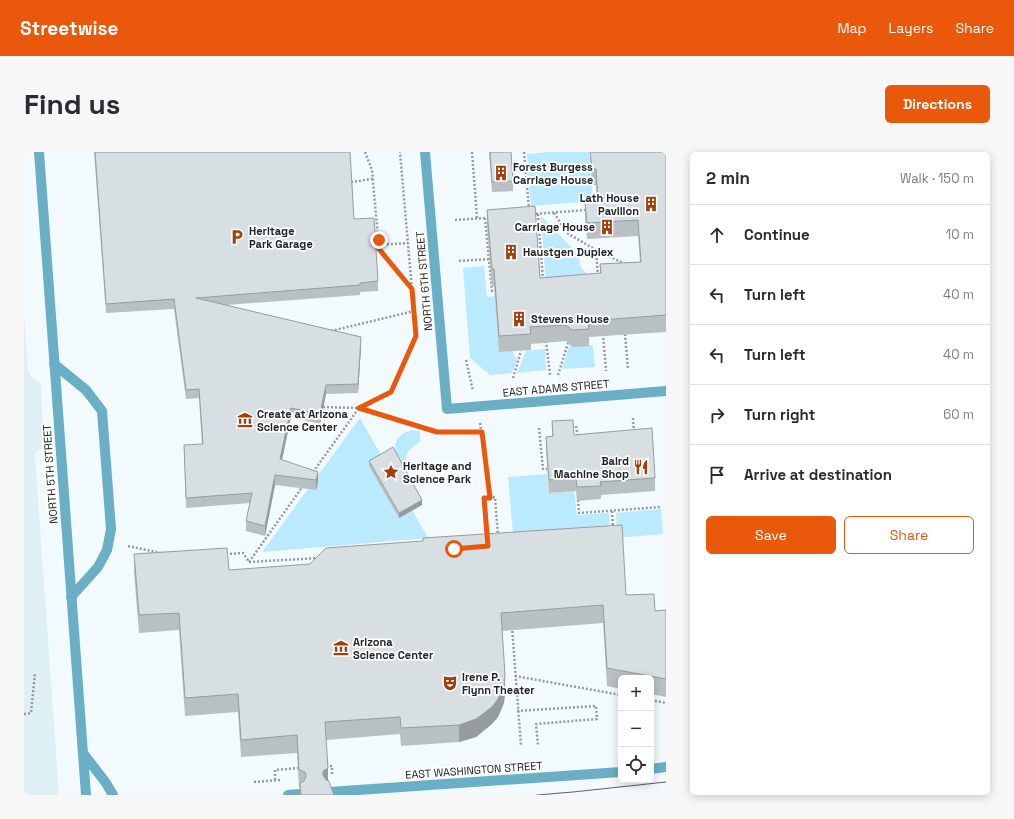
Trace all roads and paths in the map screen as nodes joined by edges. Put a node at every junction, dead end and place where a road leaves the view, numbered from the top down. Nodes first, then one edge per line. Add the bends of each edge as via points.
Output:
1 (39, 152) edge
2 (365, 152) edge
3 (400, 152) edge
4 (425, 152) edge
5 (472, 152) edge
6 (524, 152) edge
7 (373, 179) junction
8 (351, 182) edge
9 (591, 210) edge
10 (554, 213) junction
11 (538, 214) junction
12 (492, 217) edge
13 (477, 218) junction
14 (485, 218) junction
15 (455, 220) dead end
16 (408, 243) junction
17 (375, 245) edge
18 (379, 245) junction
19 (596, 250) junction
20 (489, 259) junction
21 (459, 261) dead end
22 (629, 266) edge
23 (599, 284) edge
24 (544, 287) edge
25 (412, 289) junction
26 (499, 291) edge
27 (414, 311) junction
28 (603, 332) edge
29 (324, 333) edge
30 (625, 334) edge
31 (544, 341) edge
32 (568, 343) edge
33 (521, 351) edge
34 (54, 364) junction
35 (628, 369) dead end
36 (606, 371) dead end
37 (558, 375) dead end
38 (550, 376) dead end
39 (513, 378) dead end
40 (666, 391) edge
41 (323, 407) edge
42 (359, 408) junction
43 (447, 409) joint
44 (633, 418) dead end
45 (576, 426) dead end
46 (539, 428) dead end
47 (635, 436) edge
48 (578, 440) edge
49 (547, 469) edge
50 (313, 472) edge
51 (304, 485) edge
52 (490, 498) junction
53 (578, 500) edge
54 (660, 507) dead end
55 (612, 510) junction
56 (614, 530) edge
57 (487, 539) edge
58 (499, 543) edge
59 (128, 546) dead end
60 (220, 554) edge
61 (167, 555) edge
62 (320, 558) edge
63 (249, 562) junction
64 (71, 597) junction
65 (512, 626) edge
66 (35, 673) dead end
67 (515, 676) junction
68 (618, 694) edge
69 (654, 701) edge
70 (666, 703) edge
71 (518, 711) junction
72 (24, 714) edge
73 (538, 745) dead end
74 (521, 746) dead end
75 (82, 752) junction
76 (324, 766) edge
77 (666, 767) edge
78 (302, 768) edge
79 (654, 769) edge
80 (618, 772) edge
81 (328, 776) edge
82 (254, 782) dead end
83 (329, 792) edge
84 (300, 794) edge
85 (86, 795) edge
86 (113, 795) edge
87 (288, 795) edge

1 - 34 street, NORTH 5TH STREET
2 - 7 path
3 - 16 path
4 - 43 street, NORTH 6TH STREET
5 - 13 path
6 - 11 path via 529,214
7 - 8 path
7 - 18 path
9 - 10 path
10 - 11 path
10 - 19 path via 567,232
11 - 24 path
12 - 14 path
13 - 14 path
13 - 15 path
14 - 20 path
16 - 18 path
16 - 25 path
17 - 18 path
18 - 25 path via 379,249
19 - 22 path
19 - 23 path
20 - 21 path
20 - 26 path via 492,291
25 - 27 path
27 - 29 path
27 - 42 path via 416,336 391,392
28 - 36 path
30 - 35 path
31 - 38 path via 547,341
32 - 37 path
33 - 39 path
34 - 64 street, NORTH 5TH STREET
34 - 64 street via 86,390 102,411 111,529 107,550 98,567
40 - 43 street, EAST ADAMS STREET
41 - 42 path
42 - 50 path
42 - 52 path via 437,432 482,432
44 - 47 path
45 - 48 path
46 - 49 path via 543,469
51 - 63 path
52 - 57 path via 484,498
52 - 58 path via 495,497
53 - 55 path via 579,513
54 - 55 path
55 - 56 path
59 - 61 path
60 - 63 path via 243,552
62 - 63 path
64 - 75 street, NORTH 5TH STREET
65 - 67 path
66 - 72 path via 31,713
67 - 68 path
67 - 71 path
69 - 70 path
71 - 73 path via 596,706 597,719 536,724
71 - 74 path
75 - 85 street, NORTH 5TH STREET
75 - 86 street
76 - 81 path via 332,766 332,776
77 - 79 street
78 - 82 path via 274,770 275,780
80 - 83 street, EAST WASHINGTON STREET
84 - 87 street

